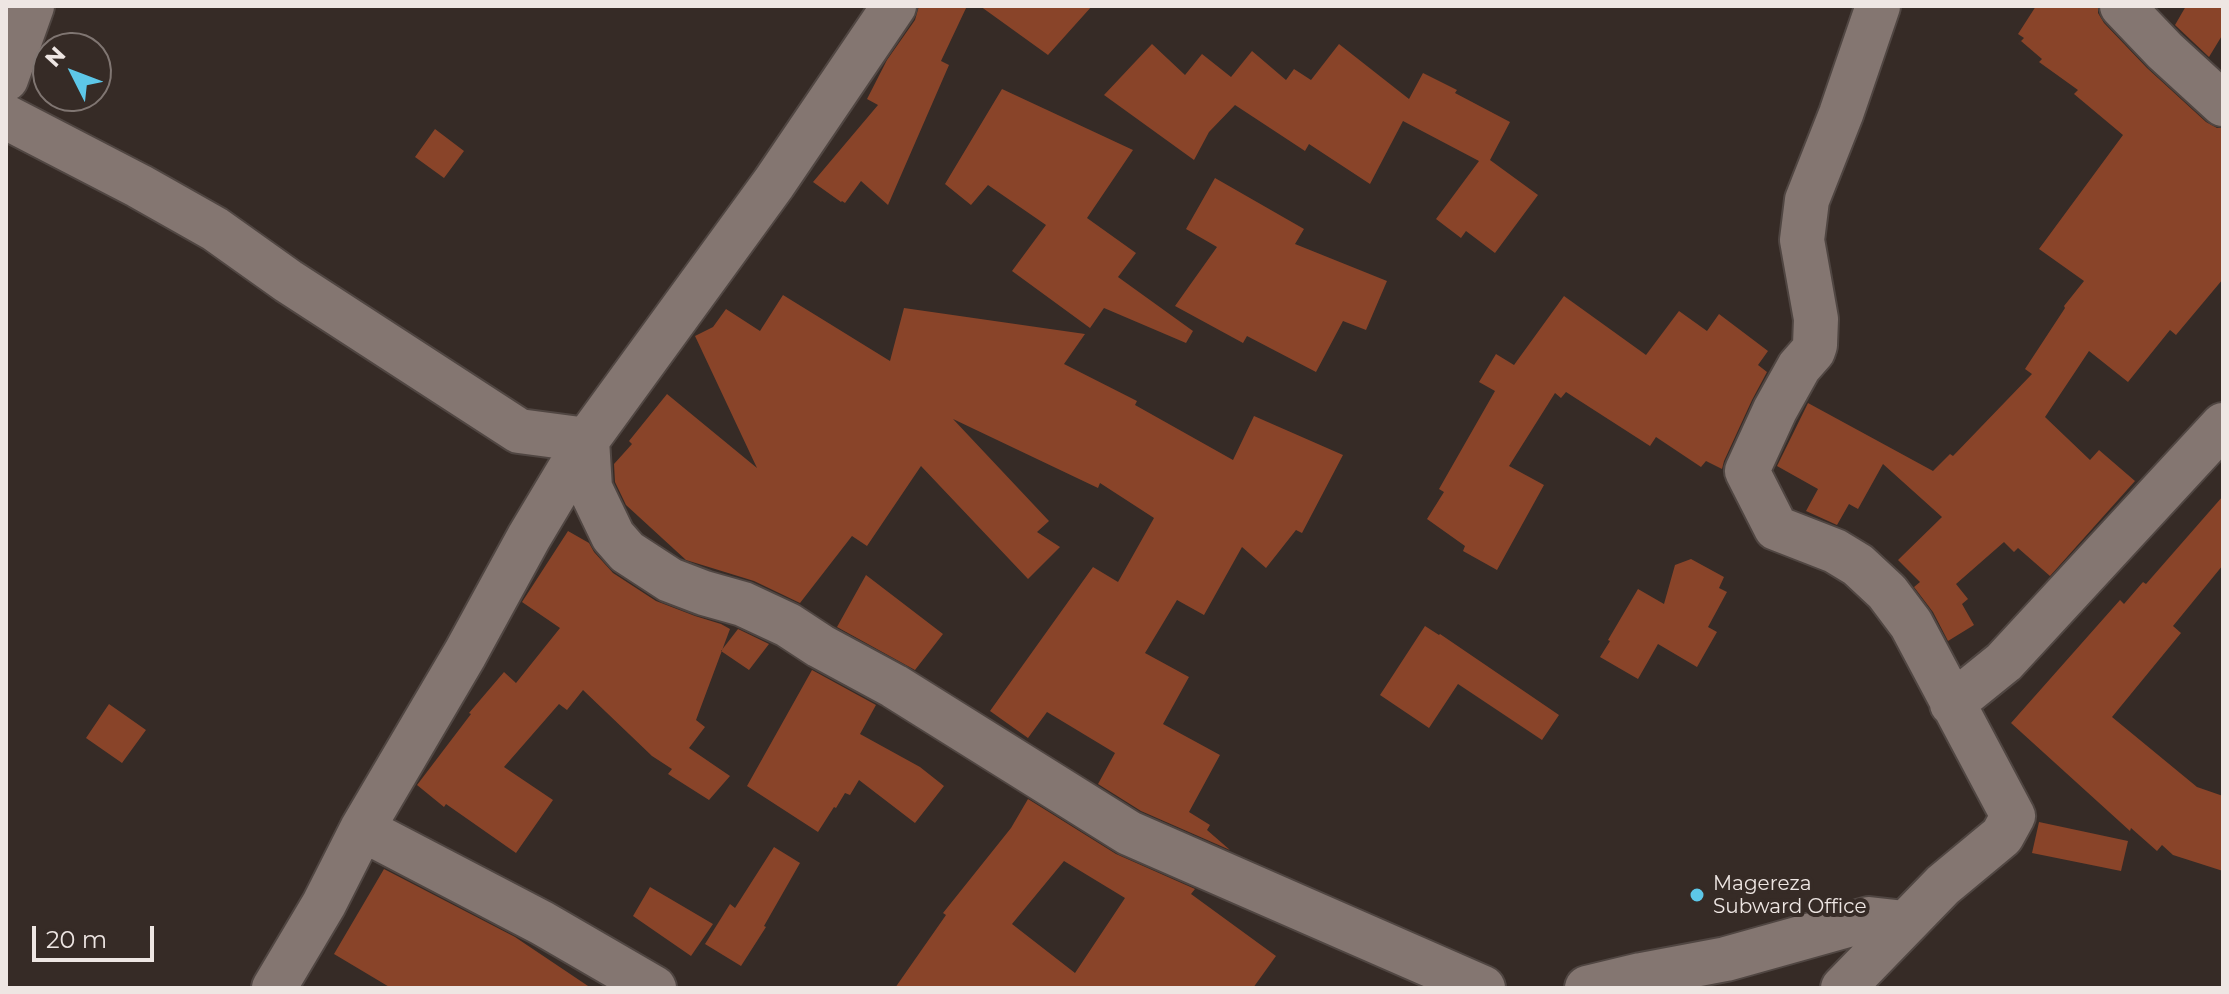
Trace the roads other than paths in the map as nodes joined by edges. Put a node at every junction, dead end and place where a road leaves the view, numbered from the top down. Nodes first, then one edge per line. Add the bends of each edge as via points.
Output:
1 (894, 6) edge
2 (1878, 6) edge
3 (2122, 6) edge
4 (28, 9) edge
5 (6, 79) edge
6 (2223, 104) edge
7 (6, 117) edge
8 (2223, 425) edge
9 (587, 440) junction
10 (1952, 704) junction
11 (362, 829) junction
12 (1905, 923) junction
13 (274, 988) edge
14 (654, 988) edge
15 (1483, 988) edge
16 (1587, 988) edge
17 (1843, 988) edge

1 - 9 street via 774,183
2 - 10 street via 1806,209 1802,240 1816,319 1815,345 1775,410 1747,471 1776,528 1835,551 1887,592 1911,624
3 - 6 street
4 - 5 street
7 - 9 street via 215,229 519,431
8 - 10 street via 2004,662
9 - 11 street
9 - 15 street via 590,488 613,536 627,552 670,580 788,625 1129,833
10 - 12 street via 2013,816 2002,836
11 - 13 street
11 - 14 street
12 - 16 street via 1869,919 1726,959
12 - 17 street

